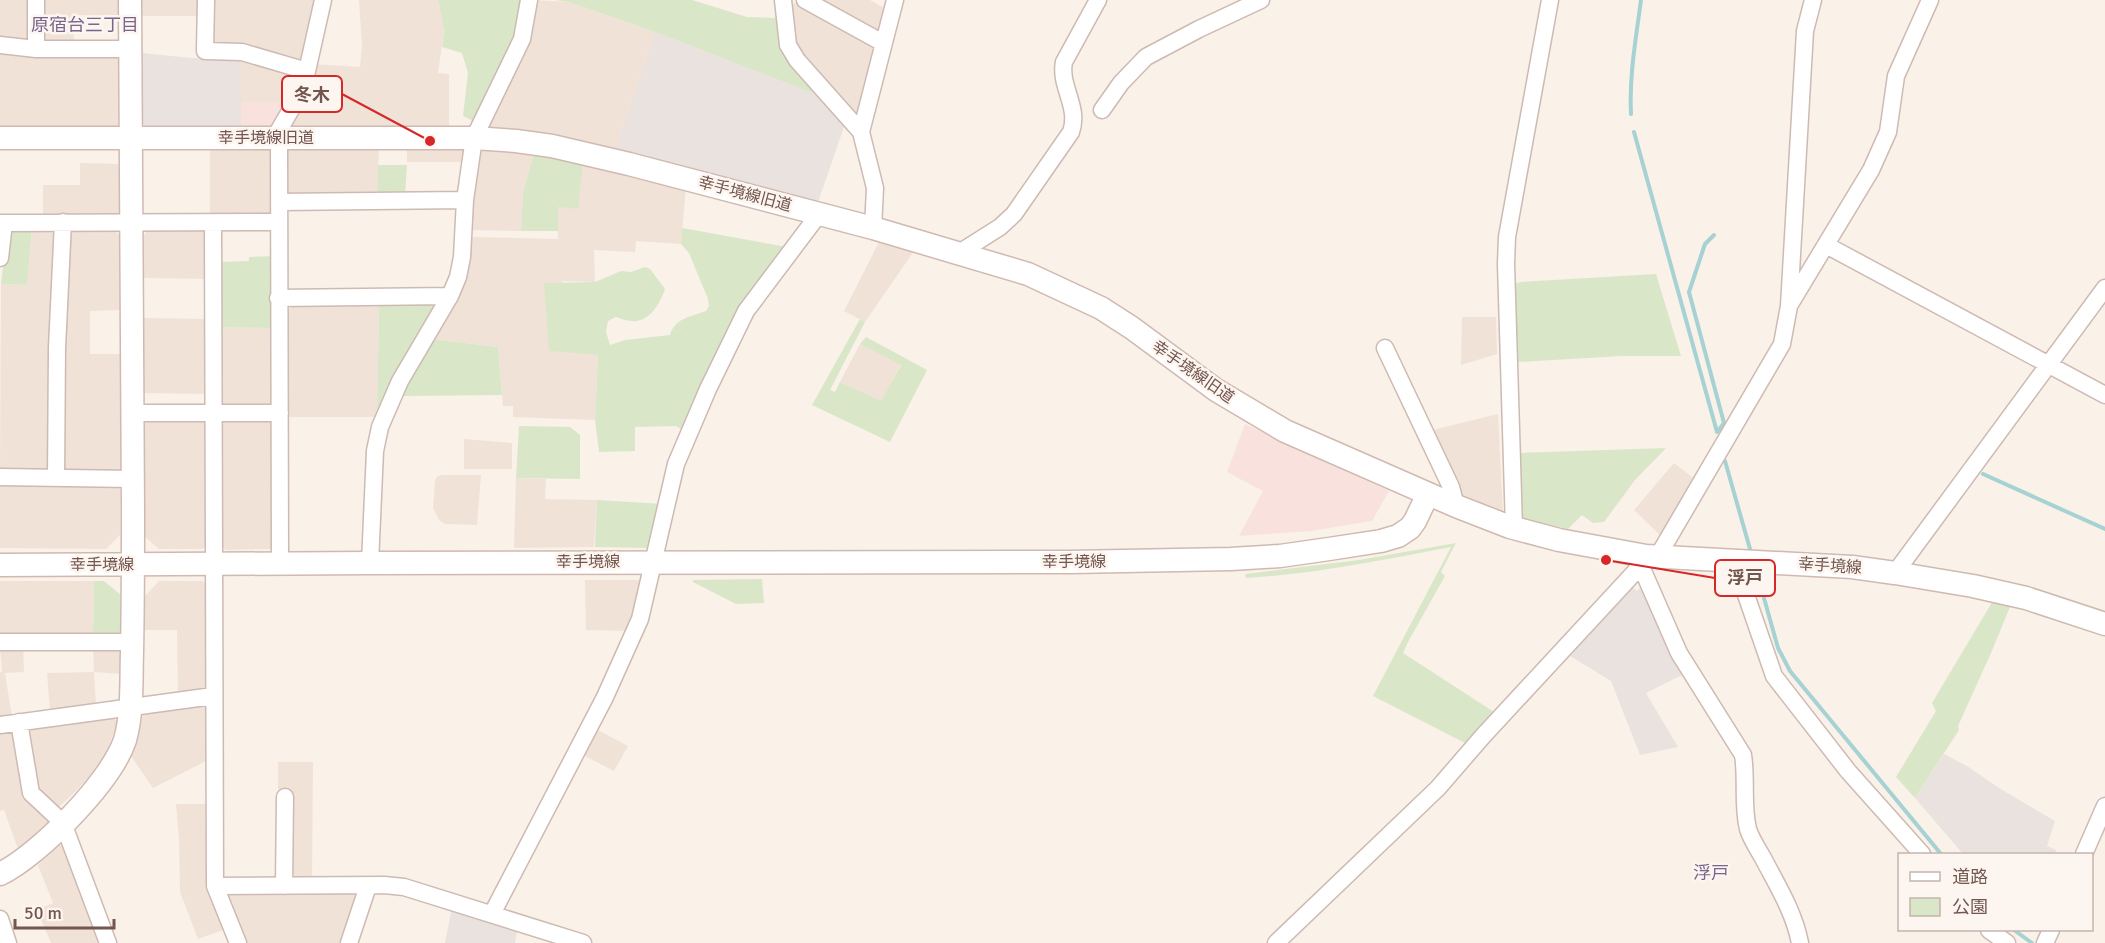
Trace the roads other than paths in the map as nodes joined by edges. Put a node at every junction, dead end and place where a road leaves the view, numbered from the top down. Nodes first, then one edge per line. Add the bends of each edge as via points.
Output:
1 (36, 0) edge
2 (130, 0) edge
3 (206, 0) edge
4 (323, 0) edge
5 (529, 0) edge
6 (783, 0) edge
7 (805, 0) edge
8 (895, 0) edge
9 (1098, 0) edge
10 (1261, 0) edge
11 (1550, 0) edge
12 (1813, 0) edge
13 (1930, 0) edge
14 (883, 43) junction
15 (0, 45) edge
16 (36, 49) junction
17 (130, 49) junction
18 (307, 71) junction
19 (1102, 110) dead end
20 (861, 132) junction
21 (0, 138) edge
22 (131, 138) junction
23 (279, 138) junction
24 (474, 138) junction
25 (465, 200) junction
26 (279, 202) junction
27 (819, 214) junction
28 (63, 222) junction
29 (131, 222) junction
30 (279, 222) junction
31 (2, 223) edge
32 (213, 223) junction
33 (873, 228) junction
34 (1826, 245) junction
35 (959, 253) junction
36 (0, 258) edge
37 (2105, 288) edge
38 (450, 296) junction
39 (278, 298) junction
40 (1789, 306) junction
41 (1385, 348) dead end
42 (2049, 365) junction
43 (2105, 395) edge
44 (133, 413) junction
45 (212, 413) junction
46 (280, 413) junction
47 (0, 477) edge
48 (56, 478) junction
49 (133, 480) junction
50 (1428, 494) junction
51 (1456, 506) junction
52 (1514, 528) junction
53 (1648, 559) junction
54 (1734, 560) junction
55 (654, 562) junction
56 (280, 563) junction
57 (370, 563) junction
58 (214, 564) junction
59 (0, 565) edge
60 (134, 566) junction
61 (1896, 573) junction
62 (2105, 624) edge
63 (0, 642) edge
64 (132, 642) junction
65 (213, 696) junction
66 (131, 707) junction
67 (19, 722) junction
68 (0, 725) edge
69 (285, 797) dead end
70 (2105, 806) edge
71 (63, 824) junction
72 (1920, 853) edge
73 (2085, 853) edge
74 (0, 874) edge
75 (214, 886) junction
76 (284, 886) junction
77 (368, 886) junction
78 (492, 914) junction
79 (0, 919) edge
80 (1990, 931) edge
81 (8, 943) edge
82 (108, 943) edge
83 (238, 943) edge
84 (349, 943) edge
85 (583, 943) edge
86 (1276, 943) edge
87 (1800, 943) edge
88 (2007, 943) edge

1 - 16 street
2 - 17 street
3 - 18 street via 205,51 242,52
4 - 18 street
5 - 24 street via 522,39
6 - 20 street via 788,45
7 - 14 street
8 - 14 street
9 - 35 street via 1062,71 1074,112 1071,132 1014,214
10 - 19 street via 1146,57
11 - 52 street via 1507,237
12 - 40 street via 1805,31
13 - 34 street via 1896,76 1888,132 1871,170
14 - 20 street
15 - 16 street
16 - 17 street
17 - 22 street
18 - 23 street via 303,89 279,130
20 - 33 street via 875,188
21 - 22 street, 幸手境線旧道
22 - 23 street, 幸手境線旧道
22 - 29 street
23 - 24 street, 幸手境線旧道
23 - 26 street
24 - 25 street
24 - 27 street, 幸手境線旧道 via 552,146
25 - 26 street
25 - 38 street via 462,257
26 - 30 street
27 - 33 street, 幸手境線旧道
27 - 55 street via 746,311 708,389 676,464
28 - 29 street
28 - 31 street
28 - 48 street
29 - 32 street
29 - 44 street
30 - 32 street
30 - 39 street
31 - 36 street
32 - 45 street
33 - 35 street, 幸手境線旧道
34 - 40 street
34 - 42 street
35 - 50 street, 幸手境線旧道 via 1028,274 1101,308 1250,412
37 - 42 street
38 - 39 street
38 - 57 street via 400,381 380,427 375,451
39 - 46 street
40 - 53 street via 1782,344
41 - 51 street via 1451,487
42 - 43 street
42 - 61 street
44 - 45 street
44 - 49 street
45 - 46 street
45 - 58 street
46 - 56 street
47 - 48 street
48 - 49 street
49 - 60 street
50 - 51 street, 幸手境線
50 - 55 street, 幸手境線 via 1410,528 1398,536 1280,556 1070,562
51 - 52 street, 幸手境線
52 - 53 street, 幸手境線
53 - 54 street, 幸手境線
53 - 86 street via 1438,788
53 - 87 street via 1679,653 1743,755 1749,831 1788,907
54 - 61 street, 幸手境線
54 - 72 street via 1774,676 1848,771
55 - 57 street, 幸手境線
55 - 78 street via 640,619 619,667
56 - 57 street, 幸手境線
56 - 58 street, 幸手境線
58 - 60 street, 幸手境線
58 - 65 street
59 - 60 street, 幸手境線
60 - 64 street
61 - 62 street, 幸手境線 via 2026,598
63 - 64 street
64 - 66 street
65 - 66 street
65 - 75 street
66 - 67 street
66 - 71 street via 125,739 113,763
67 - 68 street
67 - 71 street via 31,793
69 - 76 street
70 - 73 street
71 - 74 street
71 - 82 street
75 - 76 street
75 - 83 street
76 - 77 street
77 - 78 street via 404,887
77 - 84 street
78 - 85 street
79 - 81 street
80 - 88 street

